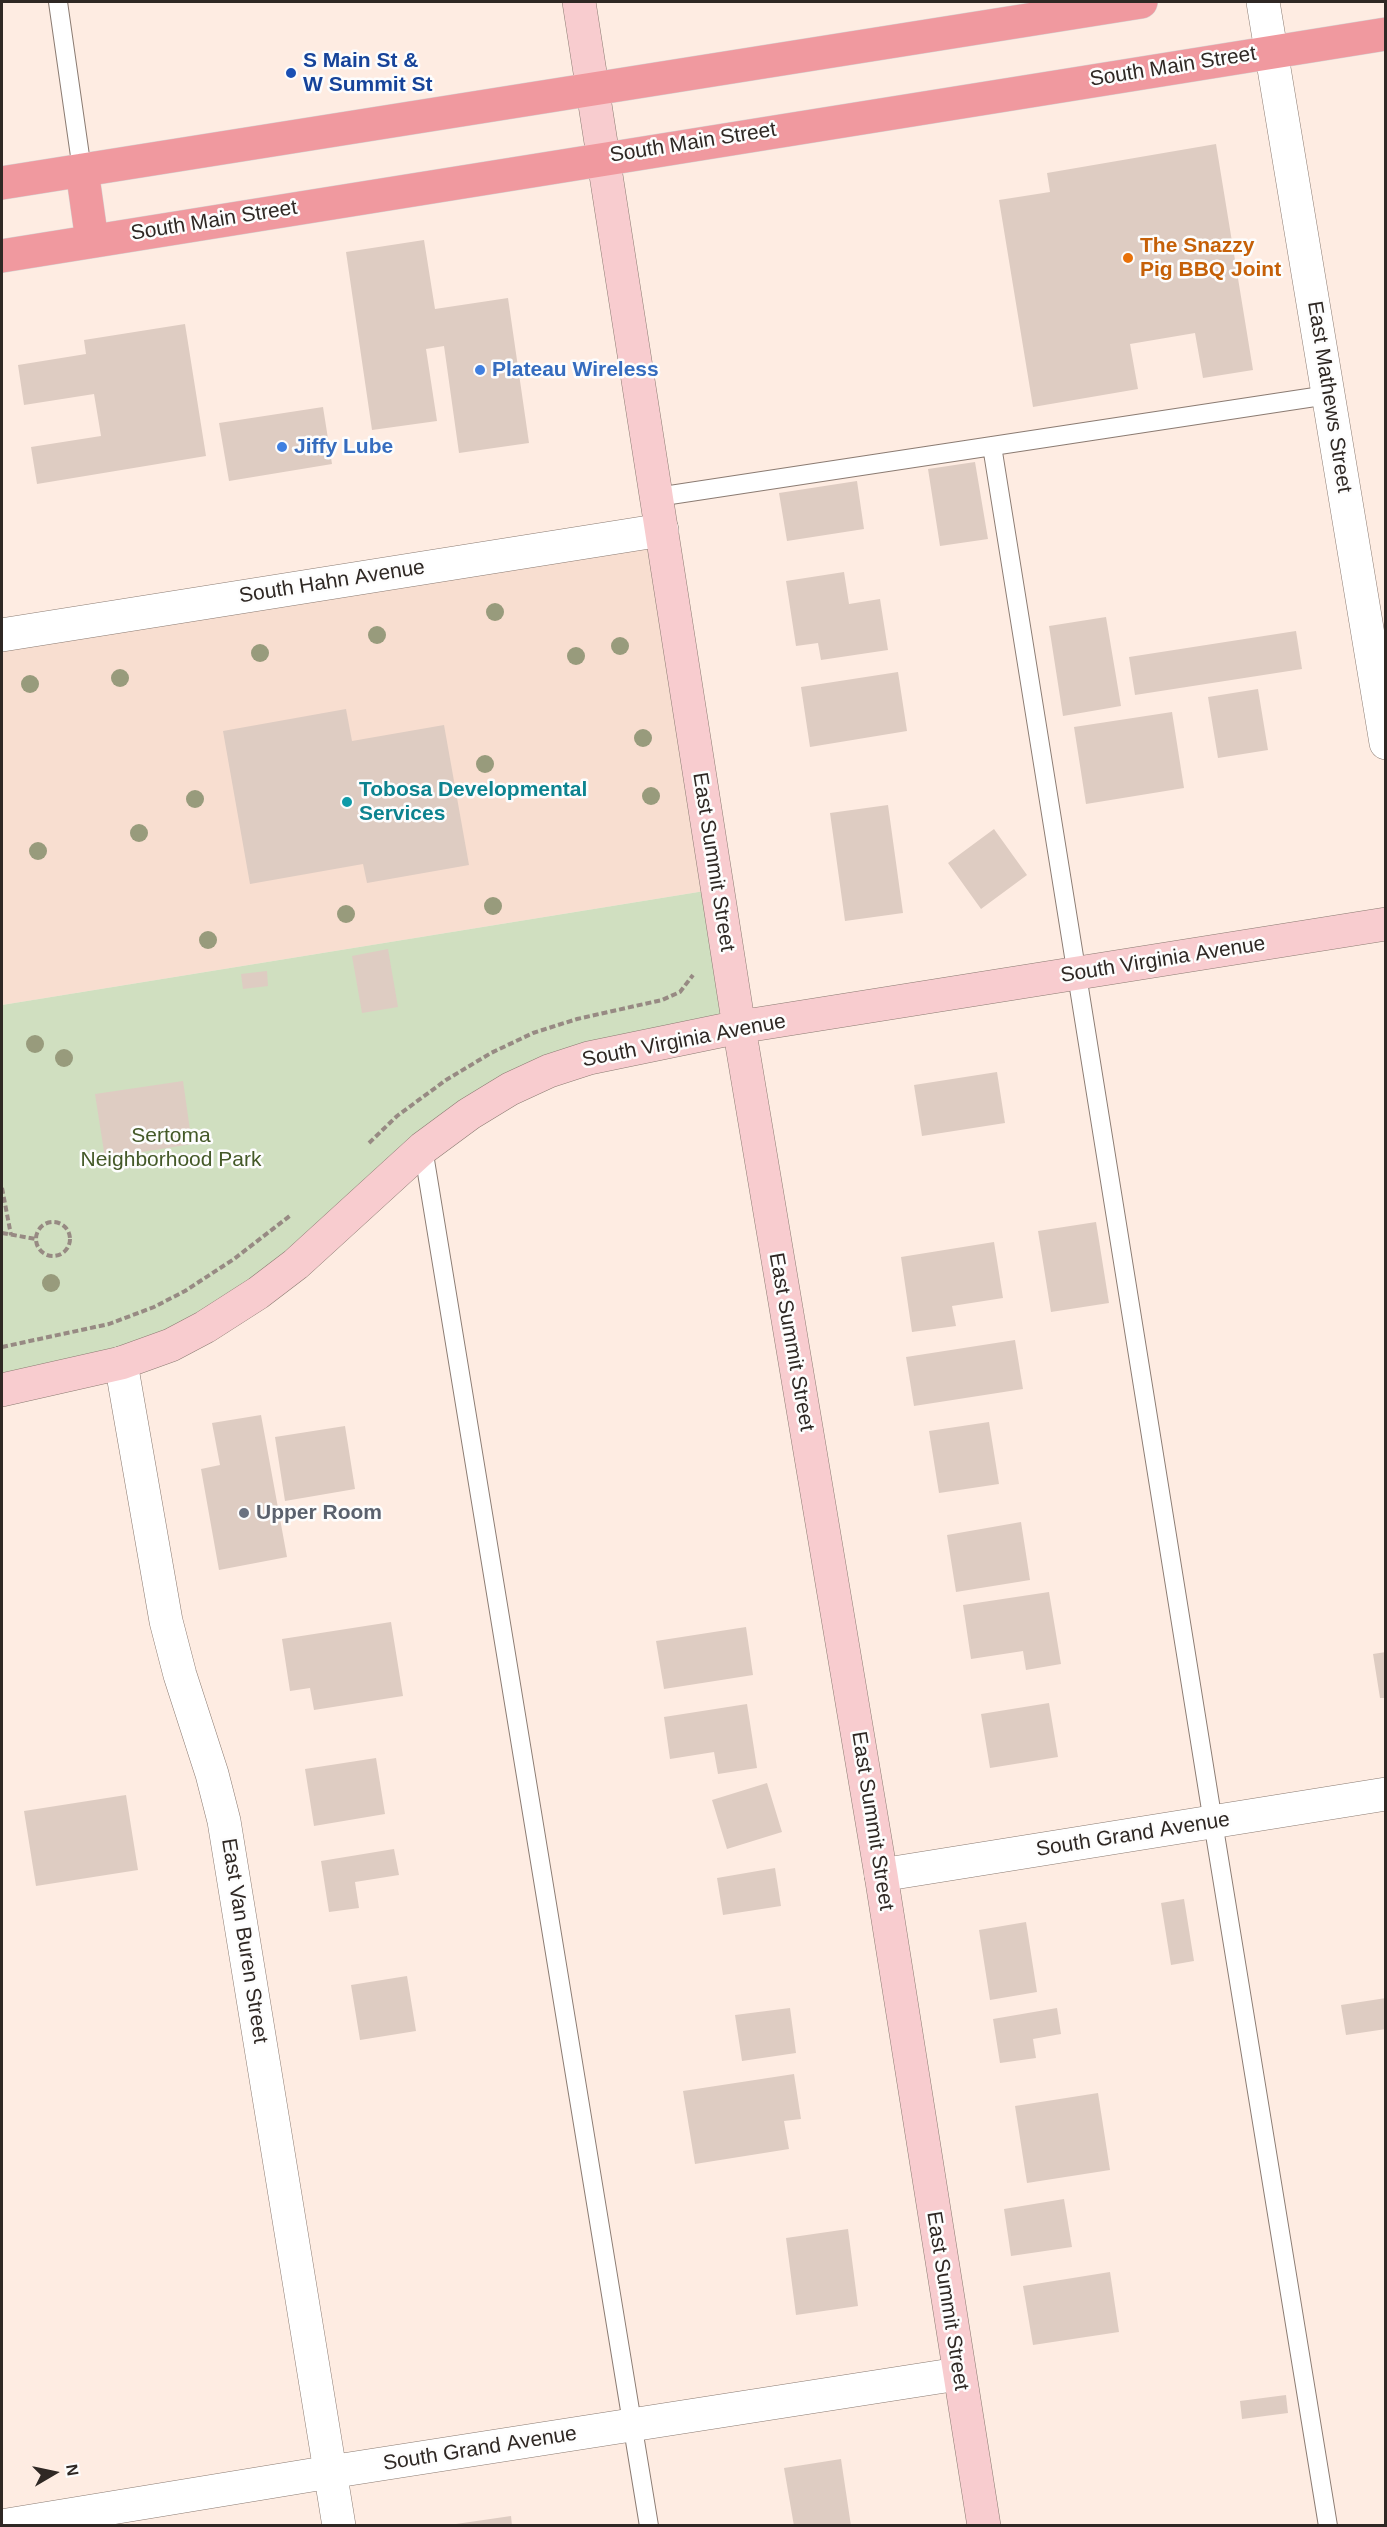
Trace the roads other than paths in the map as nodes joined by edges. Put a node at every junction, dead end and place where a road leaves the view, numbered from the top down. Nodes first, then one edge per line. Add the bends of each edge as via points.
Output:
1 (58, 2) edge
2 (579, 2) edge
3 (1141, 2) edge
4 (1263, 2) edge
5 (1386, 34) edge
6 (1272, 52) junction
7 (592, 88) junction
8 (602, 158) junction
9 (82, 170) junction
10 (2, 183) edge
11 (92, 241) junction
12 (2, 256) edge
13 (1328, 395) junction
14 (992, 446) junction
15 (657, 497) junction
16 (662, 530) junction
17 (2, 635) edge
18 (1386, 743) edge
19 (1386, 924) edge
20 (1077, 974) junction
21 (739, 1027) junction
22 (423, 1148) junction
23 (121, 1364) junction
24 (2, 1390) edge
25 (1386, 1794) edge
26 (1213, 1822) junction
27 (881, 1875) junction
28 (958, 2374) junction
29 (633, 2426) junction
30 (330, 2472) junction
31 (16, 2524) edge
32 (339, 2526) edge
33 (649, 2526) edge
34 (984, 2526) edge
35 (1328, 2526) edge

1 - 9 lane
2 - 7 street, East Summit Street
3 - 7 main road
4 - 6 street, East Mathews Street
5 - 6 main road, South Main Street
6 - 8 main road, South Main Street
6 - 13 street, East Mathews Street
7 - 8 street, East Summit Street
7 - 9 main road
8 - 11 main road, South Main Street
8 - 15 street, East Summit Street
9 - 10 main road
9 - 11 main road
11 - 12 main road, South Main Street
13 - 14 lane
13 - 18 street, East Mathews Street
14 - 15 lane
14 - 20 lane
15 - 16 street, East Summit Street
16 - 17 street, South Hahn Avenue
16 - 21 street, East Summit Street
19 - 20 street, South Virginia Avenue
20 - 21 street, South Virginia Avenue
20 - 26 lane
21 - 22 street, South Virginia Avenue via 640,1046 549,1071 469,1114
21 - 27 street, East Summit Street
22 - 23 street, South Virginia Avenue via 321,1243 258,1293 205,1327
22 - 29 lane
23 - 24 street, South Virginia Avenue
23 - 30 street, East Van Buren Street via 166,1621 224,1821
25 - 26 street, South Grand Avenue
26 - 27 street, South Grand Avenue
26 - 35 lane
27 - 28 street, East Summit Street
28 - 29 street, South Grand Avenue
28 - 34 street, East Summit Street
29 - 30 street, South Grand Avenue
29 - 33 lane
30 - 31 street, South Grand Avenue
30 - 32 street, East Van Buren Street

